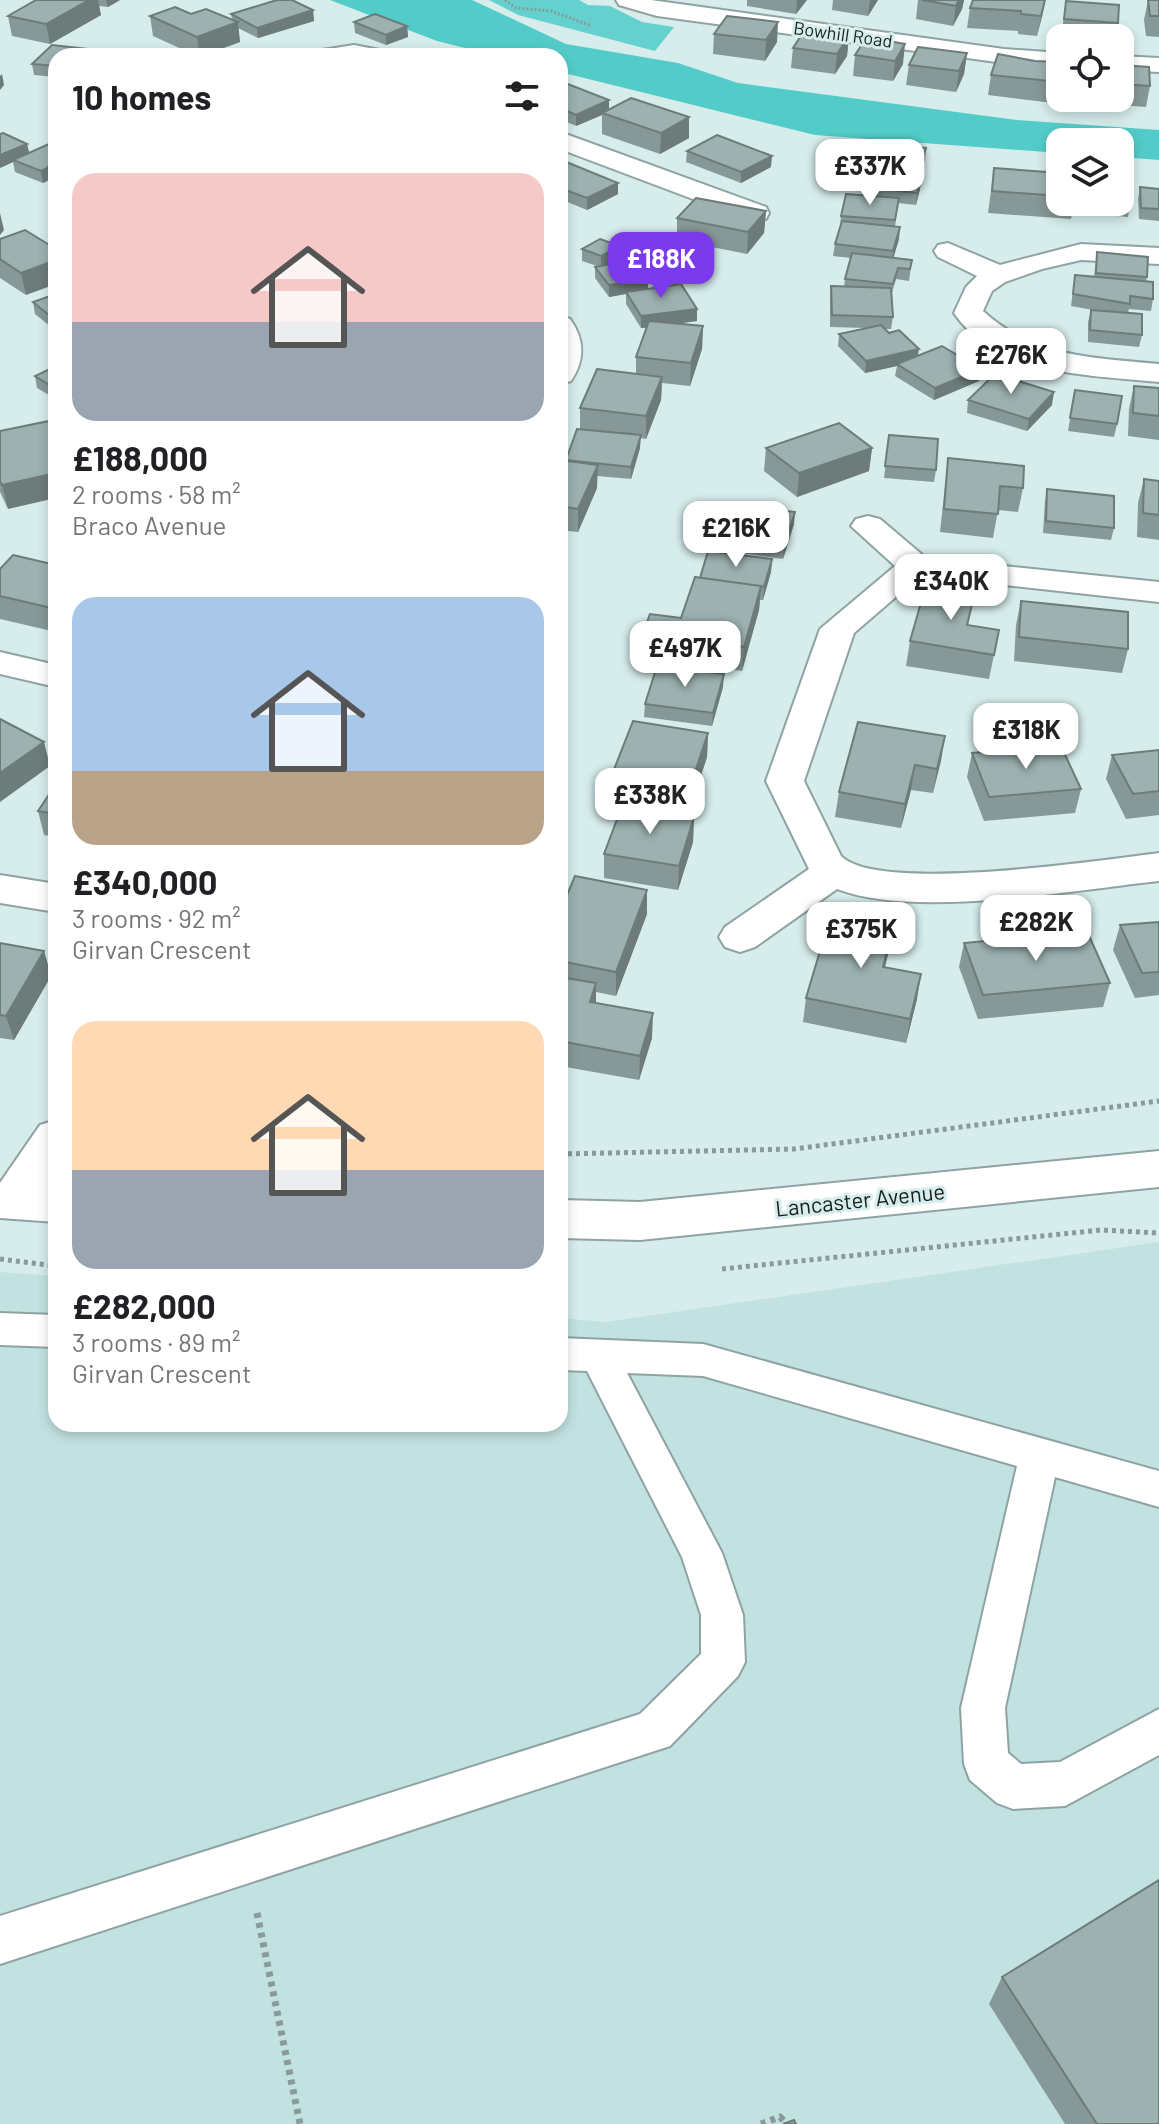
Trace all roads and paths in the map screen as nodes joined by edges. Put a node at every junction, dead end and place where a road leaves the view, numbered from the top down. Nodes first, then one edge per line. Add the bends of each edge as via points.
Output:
1 (505, 0) edge
2 (627, 0) edge
3 (657, 9) junction
4 (1046, 59) edge
5 (1134, 64) edge
6 (1159, 65) edge
7 (568, 143) edge
8 (686, 186) junction
9 (658, 202) dead end
10 (756, 213) edge
11 (948, 251) dead end
12 (1159, 256) edge
13 (999, 275) junction
14 (568, 340) edge
15 (568, 362) edge
16 (1159, 373) edge
17 (868, 526) dead end
18 (918, 568) junction
19 (1159, 592) edge
20 (0, 663) edge
21 (48, 674) edge
22 (1159, 867) edge
23 (833, 872) junction
24 (0, 889) edge
25 (48, 897) edge
26 (740, 937) dead end
27 (1159, 1101) edge
28 (48, 1153) edge
29 (568, 1154) edge
30 (1159, 1169) edge
31 (23, 1201) edge
32 (568, 1219) edge
33 (0, 1259) edge
34 (48, 1265) edge
35 (0, 1329) edge
36 (48, 1331) edge
37 (579, 1354) edge
38 (1039, 1456) junction
39 (1159, 1489) edge
40 (1159, 1731) edge
41 (247, 1861) junction
42 (0, 1940) edge
43 (300, 2124) edge
44 (761, 2124) edge
45 (787, 2124) edge

1 - 3 path via 516,8 551,11 593,26 629,24
2 - 3 street, Bowhill Road
3 - 4 street, Bowhill Road
5 - 6 street
7 - 8 street
8 - 9 street
8 - 10 street
11 - 13 street
12 - 13 street via 1081,252
13 - 16 street via 980,287 968,313 1010,348 1043,360
14 - 15 street
17 - 18 street
18 - 19 street
18 - 23 street via 900,576 838,629 785,781
20 - 21 street
22 - 23 street via 925,889 874,885
23 - 26 street
24 - 25 street
27 - 29 path via 794,1149
28 - 31 street
30 - 32 street, Lancaster Avenue via 640,1221
33 - 34 path
35 - 36 lane
37 - 38 lane via 703,1360
37 - 41 lane via 701,1553 722,1615 723,1662 654,1731
38 - 39 lane
38 - 40 lane via 983,1708 986,1764 1013,1787 1065,1784
41 - 42 lane
41 - 43 path
44 - 45 path via 780,2117

